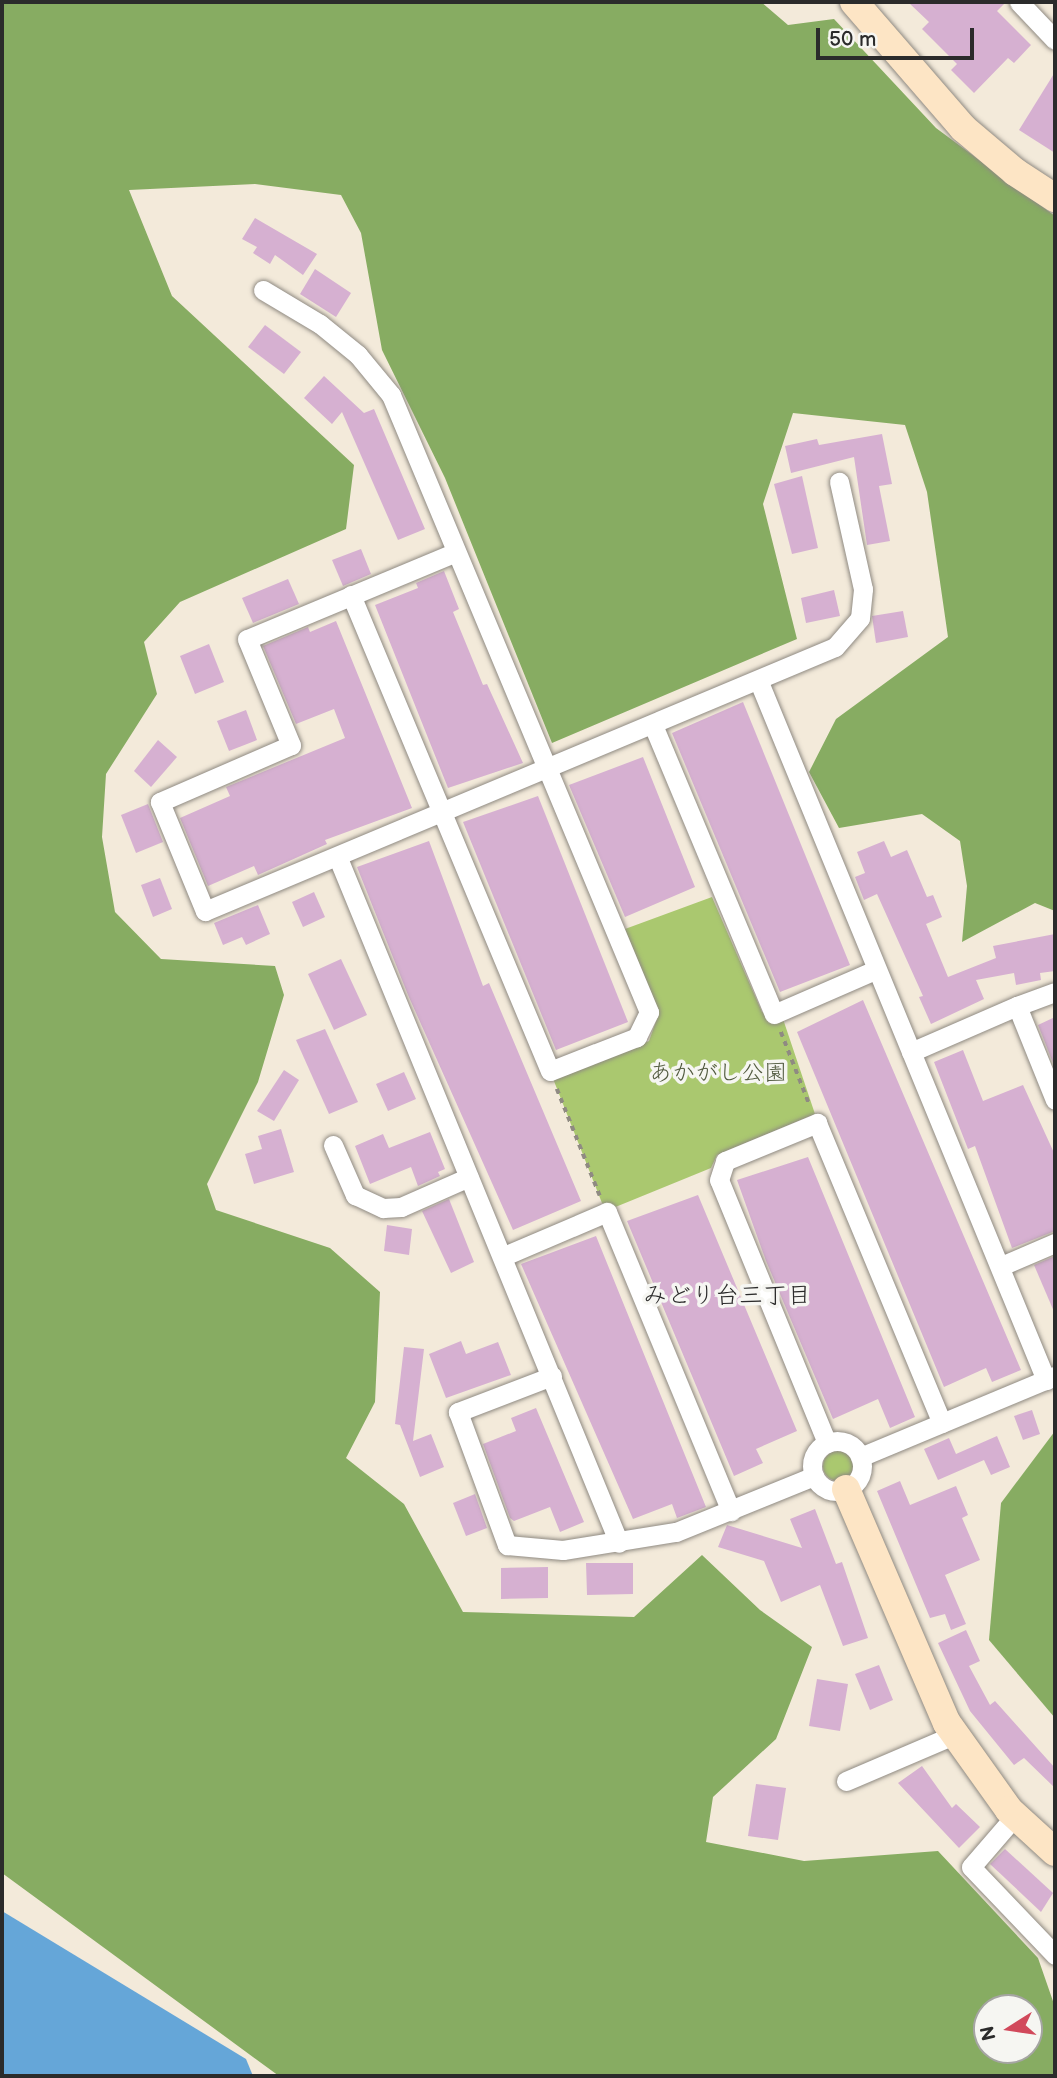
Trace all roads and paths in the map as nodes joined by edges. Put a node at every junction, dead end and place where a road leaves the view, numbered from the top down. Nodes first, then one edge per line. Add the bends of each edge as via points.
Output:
1 (854, 2) edge
2 (1019, 2) edge
3 (1055, 40) edge
4 (1055, 198) edge
5 (263, 290) dead end
6 (839, 482) dead end
7 (454, 553) junction
8 (351, 596) junction
9 (760, 682) junction
10 (653, 725) junction
11 (549, 769) junction
12 (442, 813) junction
13 (338, 858) junction
14 (875, 970) junction
15 (1055, 992) edge
16 (1017, 1006) junction
17 (774, 1014) junction
18 (911, 1052) junction
19 (550, 1071) junction
20 (1055, 1100) edge
21 (817, 1123) junction
22 (333, 1145) dead end
23 (469, 1177) junction
24 (607, 1212) junction
25 (1055, 1243) edge
26 (504, 1256) junction
27 (1001, 1266) junction
28 (552, 1376) junction
29 (1051, 1378) edge
30 (942, 1423) junction
31 (827, 1443) junction
32 (860, 1457) junction
33 (814, 1476) junction
34 (846, 1489) junction
35 (731, 1511) junction
36 (619, 1543) junction
37 (954, 1735) junction
38 (846, 1781) dead end
39 (1015, 1816) junction
40 (1055, 1853) edge
41 (1055, 1955) edge

1 - 4 street via 963,128
2 - 3 street
5 - 7 street via 320,324 358,355 391,396
6 - 9 street via 863,589 860,618 835,647
7 - 8 street
7 - 11 street
8 - 12 street
8 - 13 street via 247,639 291,745 160,802 205,911
9 - 10 street
9 - 14 street
10 - 11 street
10 - 17 street
11 - 12 street
11 - 19 street via 649,1012 637,1037
12 - 13 street
12 - 19 street
13 - 23 street
14 - 17 street
14 - 18 street
15 - 16 street
16 - 18 street
16 - 20 street
17 - 21 path
18 - 27 street
19 - 24 path
21 - 30 street
21 - 31 street via 725,1161 719,1180
22 - 23 street via 355,1195 383,1208 401,1207
23 - 26 street
24 - 26 street
24 - 35 street
25 - 27 street
26 - 28 street
27 - 29 street
28 - 36 street
28 - 36 street via 458,1412 507,1545 564,1550
29 - 30 street
30 - 32 street
31 - 32 street via 848,1444
31 - 33 street via 815,1454
32 - 34 street via 860,1475
33 - 34 street via 824,1488
33 - 35 street
34 - 37 street
35 - 36 street via 676,1532
37 - 38 street
37 - 39 street
39 - 40 street
39 - 41 street via 971,1867

